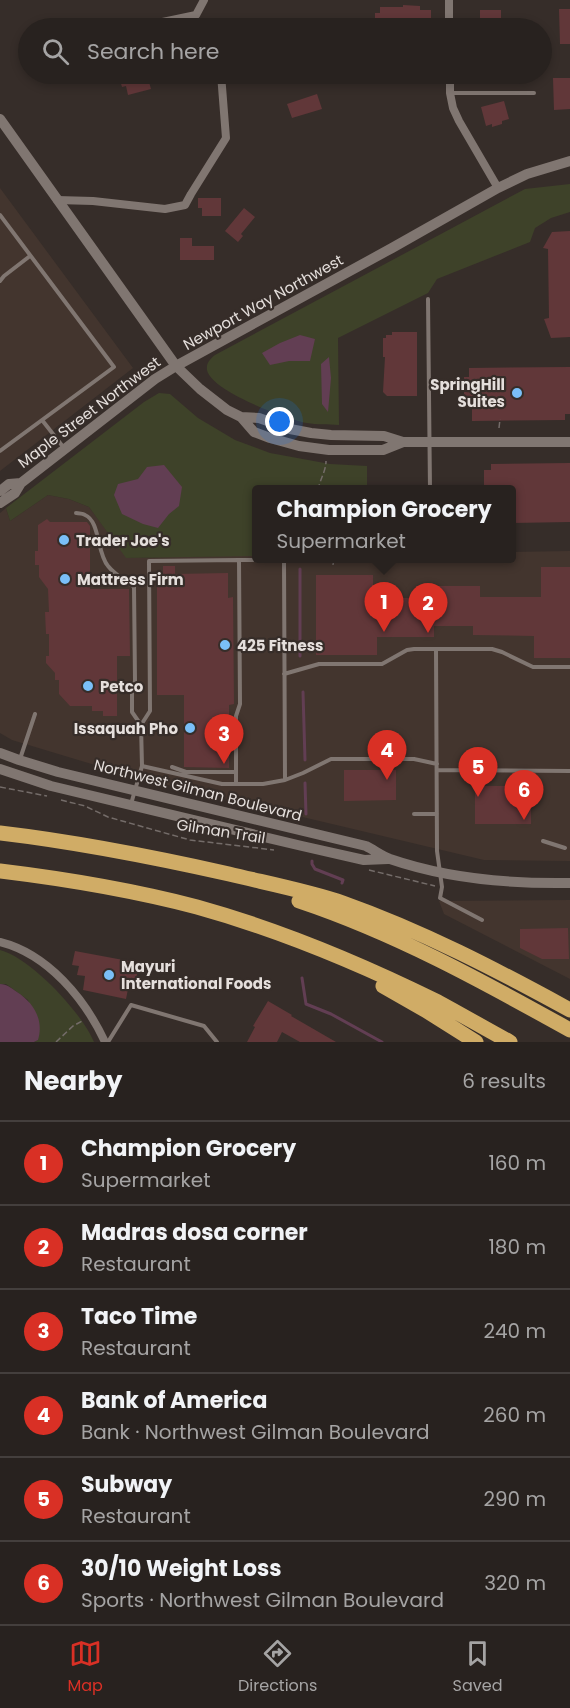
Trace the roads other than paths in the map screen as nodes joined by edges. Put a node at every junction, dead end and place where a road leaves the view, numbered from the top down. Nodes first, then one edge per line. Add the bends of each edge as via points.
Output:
1 (204, 0) edge
2 (449, 0) edge
3 (185, 18) edge
4 (449, 18) edge
5 (222, 84) edge
6 (450, 84) edge
7 (450, 93) junction
8 (534, 93) dead end
9 (0, 119) edge
10 (570, 161) edge
11 (498, 188) junction
12 (57, 200) junction
13 (0, 215) edge
14 (30, 256) junction
15 (0, 281) edge
16 (428, 298) dead end
17 (176, 366) junction
18 (42, 420) junction
19 (430, 442) junction
20 (570, 442) edge
21 (65, 449) junction
22 (0, 451) edge
23 (21, 483) junction
24 (430, 485) edge
25 (0, 491) edge
26 (0, 503) edge
27 (76, 513) dead end
28 (239, 560) junction
29 (252, 560) edge
30 (284, 563) edge
31 (436, 649) junction
32 (570, 667) edge
33 (284, 674) junction
34 (35, 714) dead end
35 (141, 725) junction
36 (0, 753) edge
37 (19, 760) junction
38 (437, 764) junction
39 (142, 766) junction
40 (172, 767) dead end
41 (0, 769) edge
42 (437, 770) junction
43 (570, 771) edge
44 (235, 772) junction
45 (285, 780) junction
46 (236, 784) junction
47 (134, 791) junction
48 (131, 806) junction
49 (414, 814) dead end
50 (437, 814) junction
51 (0, 833) edge
52 (543, 841) dead end
53 (565, 848) dead end
54 (388, 859) junction
55 (175, 862) junction
56 (0, 871) edge
57 (439, 872) junction
58 (570, 883) edge
59 (482, 920) dead end
60 (0, 942) edge
61 (315, 948) junction
62 (570, 1010) edge
63 (570, 1030) edge
64 (106, 1042) edge
65 (217, 1042) edge
66 (476, 1042) edge
67 (510, 1042) edge

1 - 3 street via 196,15
2 - 4 street
5 - 12 street via 226,138 185,206 165,209
6 - 7 street
7 - 8 lane
7 - 11 street via 459,121
9 - 12 street, Newport Way Northwest
10 - 11 street, Newport Way Northwest
11 - 17 street, Newport Way Northwest
12 - 17 street, Newport Way Northwest
13 - 14 lane
14 - 15 lane
14 - 18 lane via 114,367
16 - 19 lane
17 - 19 street via 214,401 241,417 254,432 285,442 315,449 384,450 403,442
17 - 21 street, Maple Street Northwest
18 - 21 lane
18 - 22 lane
19 - 20 street
19 - 24 lane
21 - 23 street, Maple Street Northwest
23 - 25 street, Maple Street Northwest via 9,484
23 - 26 street, Maple Street Northwest via 15,493
27 - 35 lane via 85,514 94,524 108,567 134,587 132,712
28 - 29 lane
28 - 35 lane via 148,561 150,711
28 - 44 lane via 240,704 236,716
30 - 33 lane
31 - 32 lane via 492,649 533,667
31 - 33 lane via 411,650 382,664 316,664
31 - 38 lane
33 - 45 lane
34 - 37 lane
35 - 39 lane
36 - 37 street, Northwest Gilman Boulevard
37 - 47 street, Northwest Gilman Boulevard
38 - 42 lane
38 - 45 lane via 414,759 331,759
39 - 46 lane
39 - 47 lane
40 - 44 lane via 186,772
41 - 48 street, Northwest Gilman Boulevard via 42,784
42 - 43 lane
42 - 50 lane
44 - 46 lane
45 - 46 lane
47 - 48 lane
47 - 54 street, Northwest Gilman Boulevard via 366,846
48 - 54 street, Northwest Gilman Boulevard via 364,860
49 - 50 lane
50 - 57 lane
51 - 55 highway
52 - 53 lane
54 - 57 street, Northwest Gilman Boulevard
55 - 62 highway via 342,903 424,936
55 - 63 highway via 323,909 414,947
56 - 61 highway via 63,879 196,907
57 - 58 street, Northwest Gilman Boulevard via 486,880
57 - 59 lane via 440,898
60 - 64 street via 49,968 84,1006
61 - 66 highway
61 - 67 highway via 382,975
64 - 65 lane via 131,1005 204,1026

